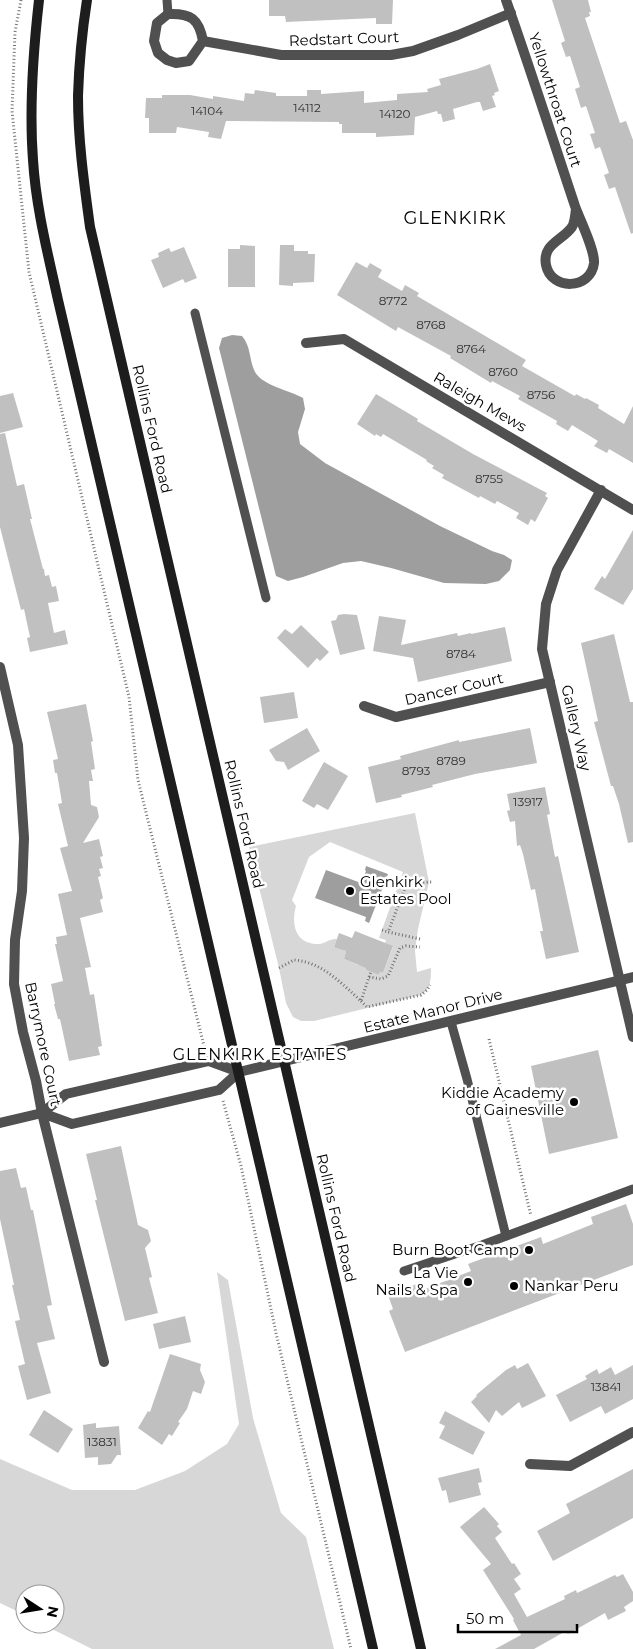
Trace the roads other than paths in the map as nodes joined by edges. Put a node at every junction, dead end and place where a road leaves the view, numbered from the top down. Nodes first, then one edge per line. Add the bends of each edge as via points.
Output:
1 (39, 0) edge
2 (87, 0) edge
3 (166, 0) edge
4 (506, 0) edge
5 (511, 13) junction
6 (168, 14) junction
7 (203, 42) junction
8 (576, 209) junction
9 (195, 314) dead end
10 (306, 342) dead end
11 (601, 490) junction
12 (633, 510) edge
13 (266, 598) dead end
14 (0, 667) edge
15 (2, 680) edge
16 (550, 682) junction
17 (364, 706) dead end
18 (633, 977) edge
19 (620, 981) junction
20 (451, 1022) junction
21 (633, 1036) edge
22 (285, 1062) junction
23 (239, 1072) junction
24 (42, 1113) junction
25 (0, 1123) edge
26 (633, 1189) edge
27 (506, 1236) junction
28 (404, 1272) dead end
29 (104, 1362) dead end
30 (633, 1432) edge
31 (530, 1464) dead end
32 (373, 1649) edge
33 (422, 1649) edge

1 - 23 main road via 33,50 32,108 33,161 41,221
2 - 22 main road, Rollins Ford Road via 78,97 82,168 90,227
3 - 6 lane
4 - 5 street, Yellowthroat Court
5 - 7 street, Redstart Court via 458,36 391,55 281,55
5 - 8 street, Yellowthroat Court
6 - 7 street via 193,18 201,30
6 - 7 street via 157,23 154,41 158,53 176,63 189,61
8 - 8 street, Yellowthroat Court via 573,225 552,243 546,256 552,278 566,284 580,282 591,272 594,264
9 - 13 lane
10 - 11 street, Raleigh Mews via 344,340
11 - 12 street, Raleigh Mews
11 - 16 street, Gallery Way via 558,570 546,604 542,649
14 - 15 street, Barrymore Court
15 - 24 street, Barrymore Court via 18,745 24,838 14,984
16 - 17 street, Dancer Court via 396,717
16 - 19 street, Gallery Way
18 - 19 street, Estate Manor Drive
19 - 20 street, Estate Manor Drive
19 - 21 street, Gallery Way
20 - 22 street, Estate Manor Drive
20 - 27 lane
22 - 23 street, Estate Manor Drive
22 - 33 main road, Rollins Ford Road
23 - 24 street via 209,1061 66,1094
23 - 24 street, Estate Manor Drive via 219,1090 72,1124
23 - 32 main road
24 - 25 street
24 - 29 street, Barrymore Court
26 - 27 lane
27 - 28 lane
30 - 31 street via 570,1466

